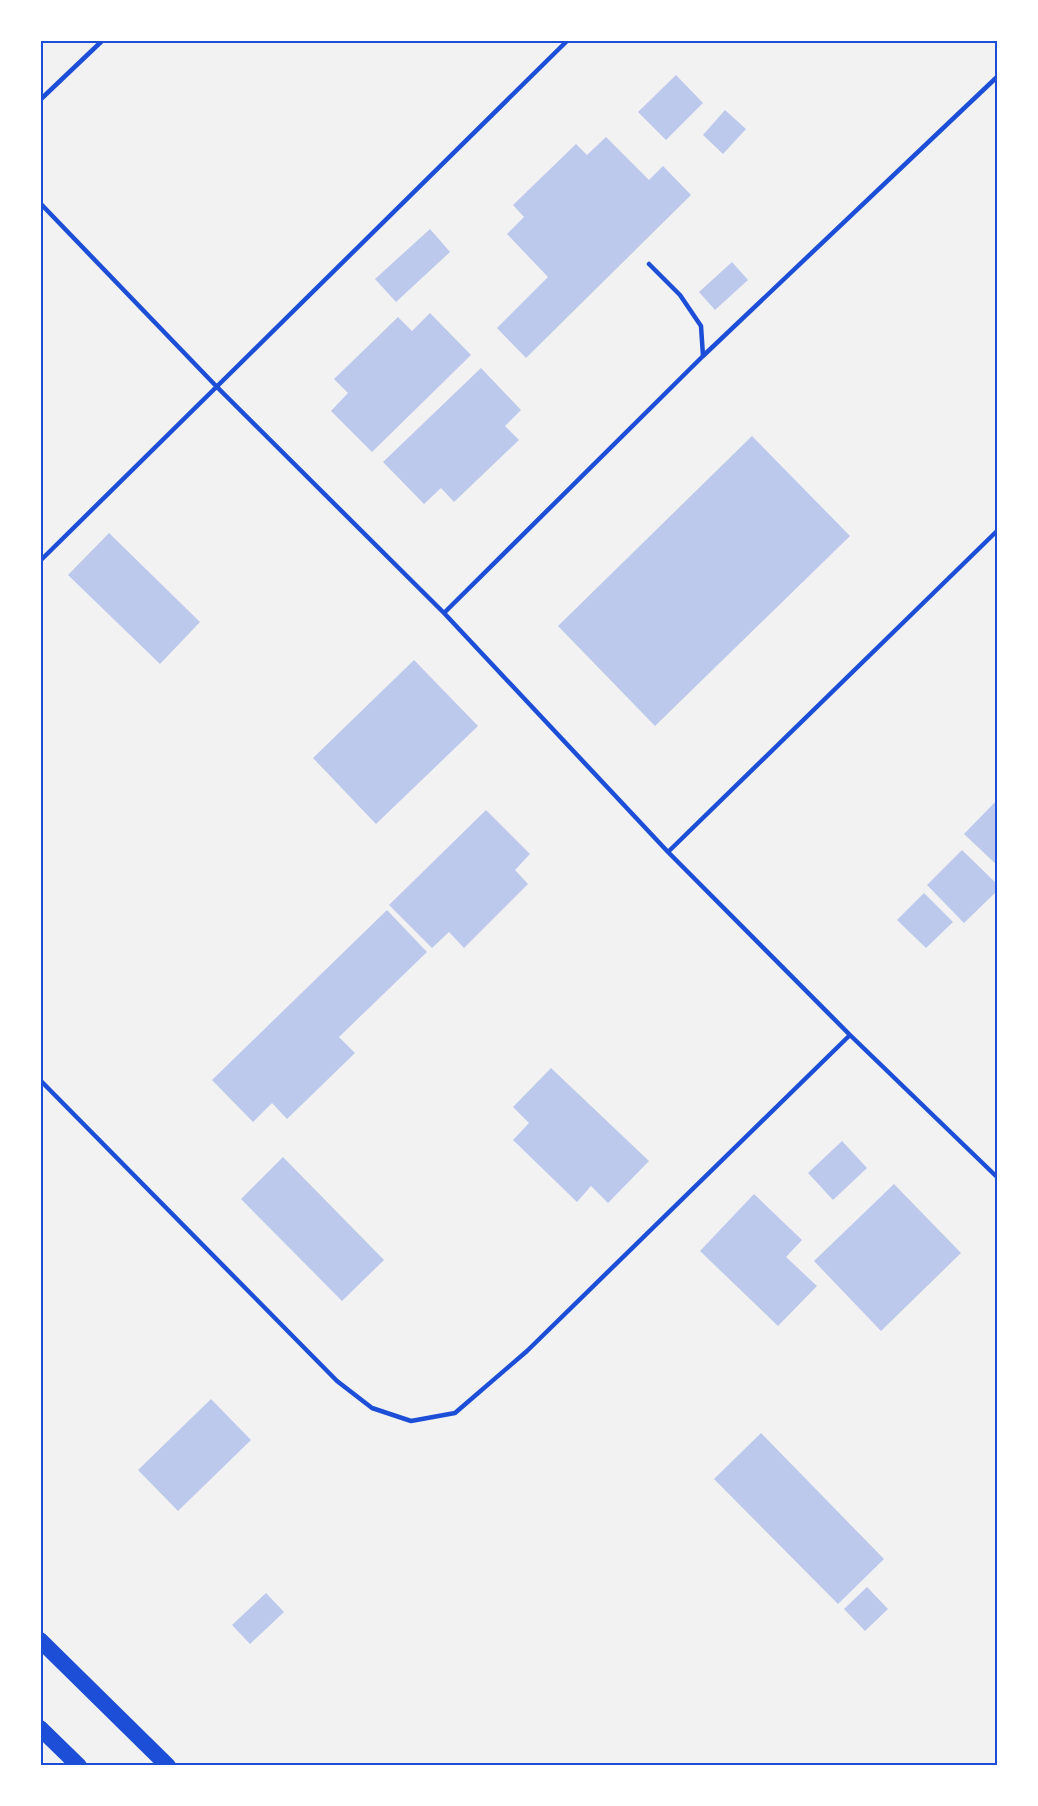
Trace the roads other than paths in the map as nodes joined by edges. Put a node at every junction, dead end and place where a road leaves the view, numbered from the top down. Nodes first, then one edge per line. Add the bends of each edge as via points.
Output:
1 (103, 40) edge
2 (568, 40) edge
3 (998, 76) edge
4 (40, 100) edge
5 (40, 203) edge
6 (648, 264) dead end
7 (703, 356) junction
8 (217, 387) junction
9 (998, 530) edge
10 (40, 561) edge
11 (444, 613) junction
12 (668, 852) junction
13 (850, 1035) junction
14 (40, 1080) edge
15 (998, 1178) edge
16 (40, 1640) edge
17 (40, 1728) edge
18 (79, 1766) edge
19 (168, 1766) edge

1 - 4 lane
2 - 8 lane
3 - 7 lane
5 - 8 lane
6 - 7 lane via 680,295 701,326
7 - 11 lane
8 - 10 lane
8 - 11 lane
9 - 12 lane
11 - 12 lane
12 - 13 lane
13 - 14 lane via 527,1351 455,1413 411,1420 372,1408 337,1381
13 - 15 lane
16 - 19 highway
17 - 18 highway

